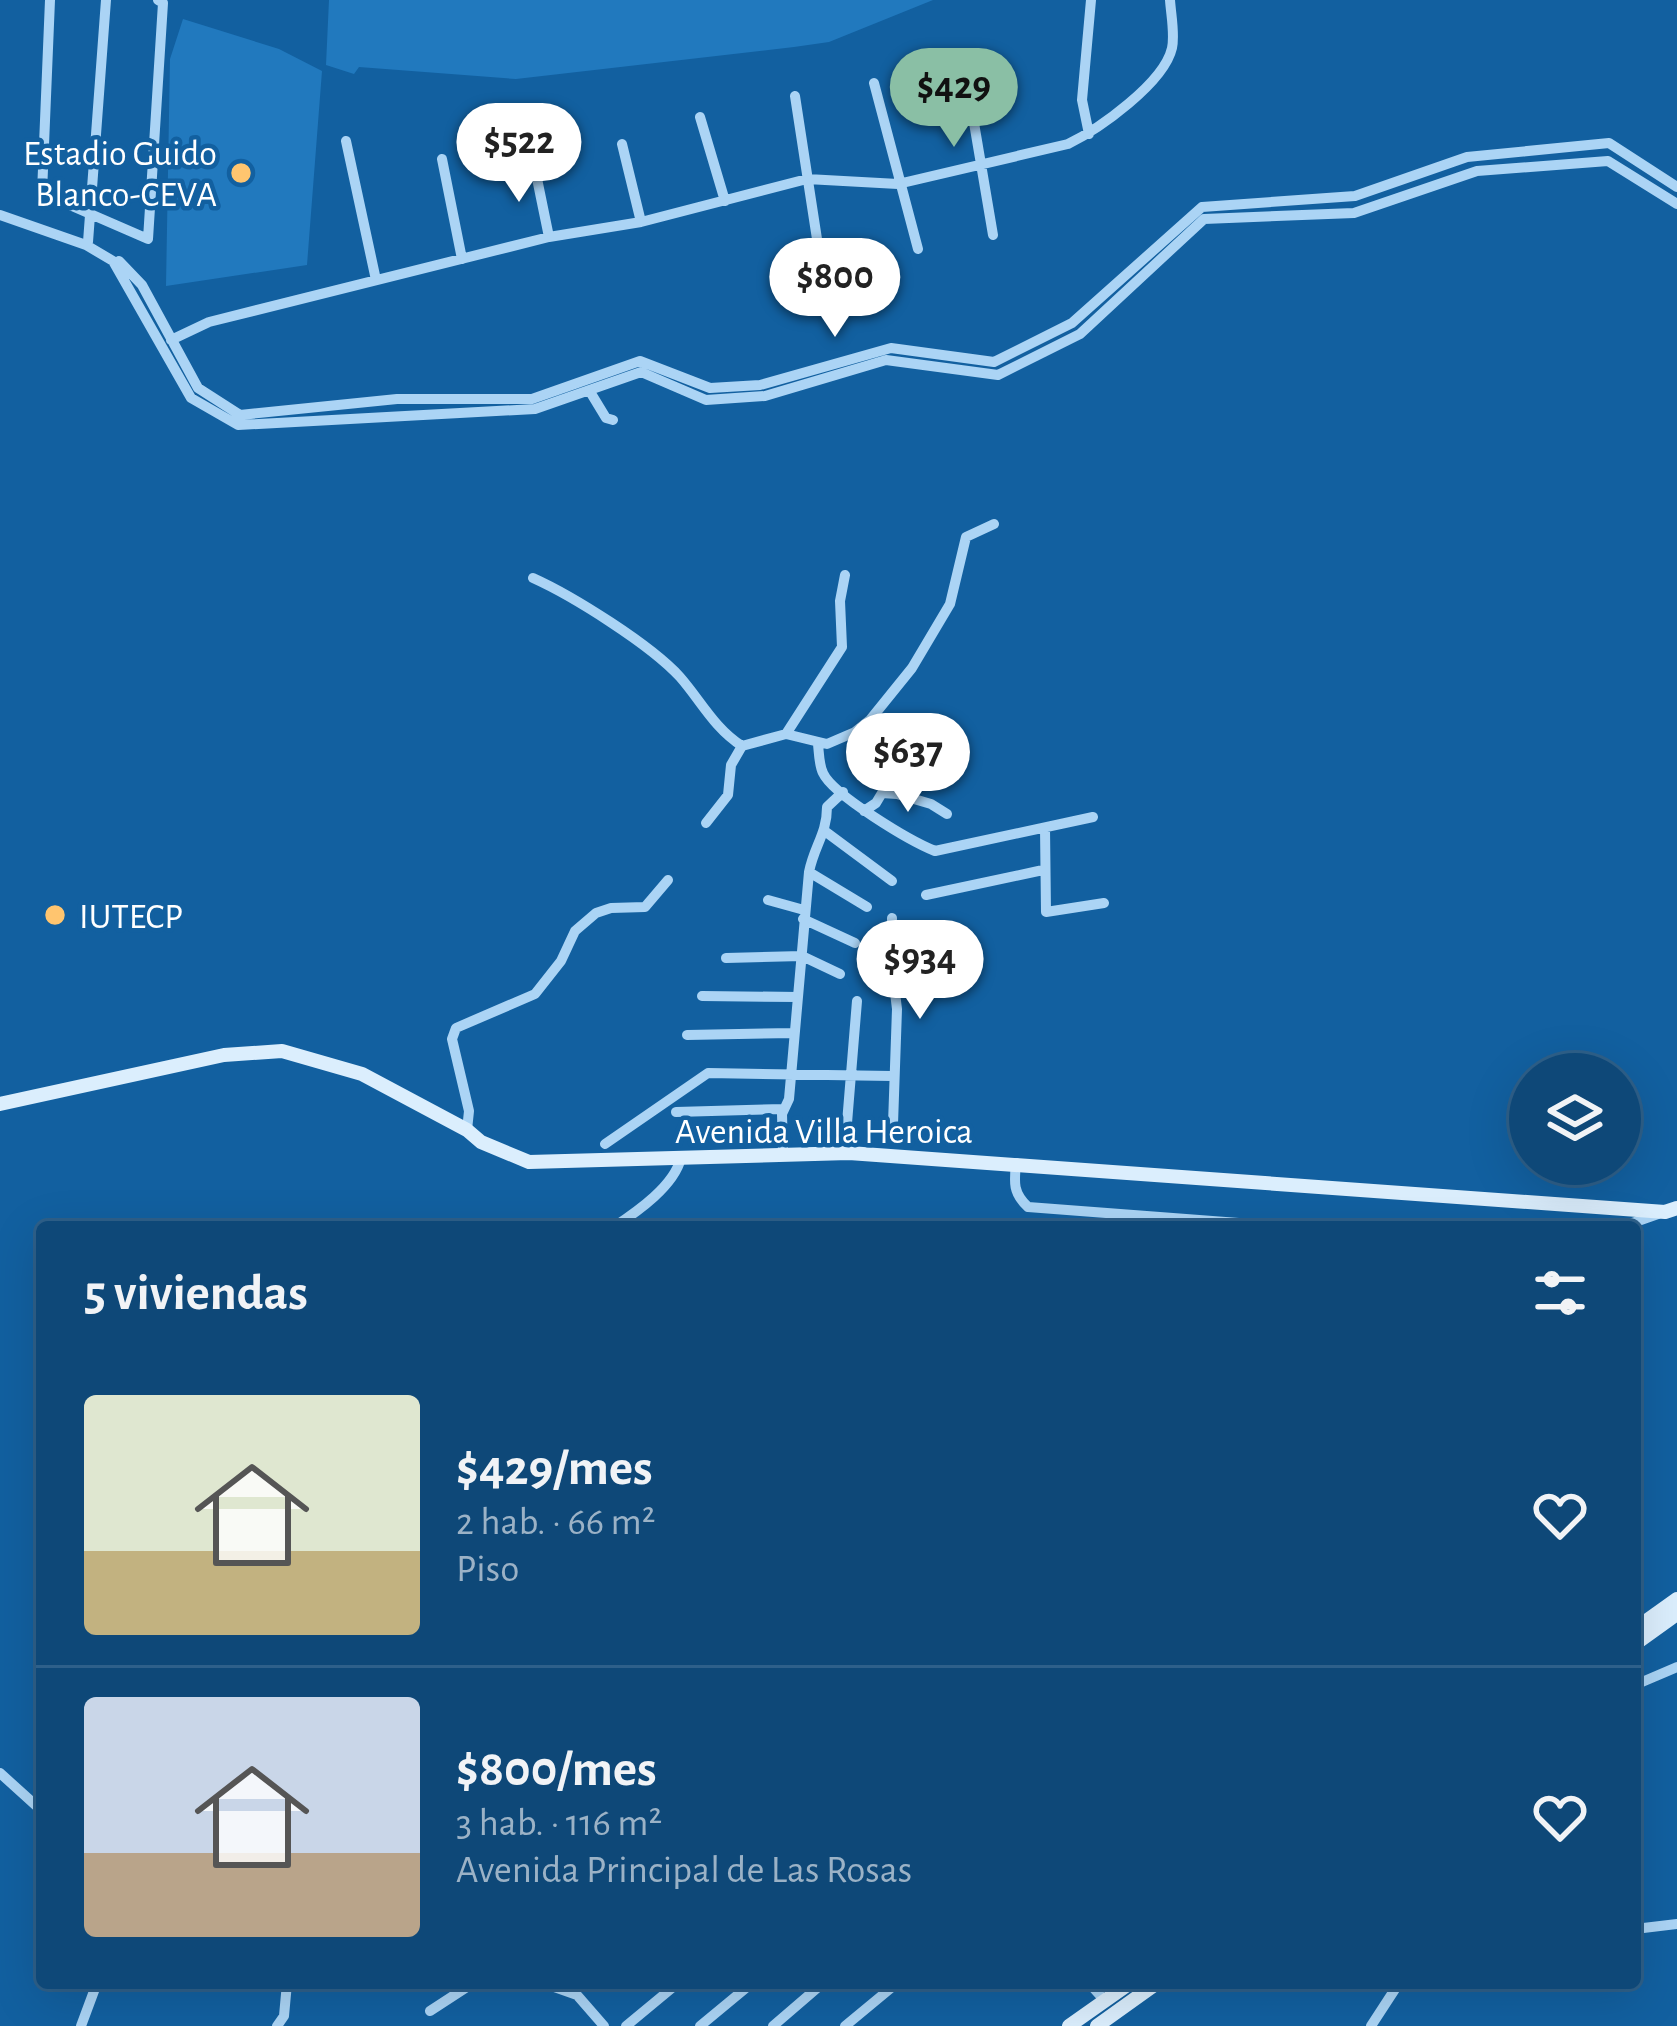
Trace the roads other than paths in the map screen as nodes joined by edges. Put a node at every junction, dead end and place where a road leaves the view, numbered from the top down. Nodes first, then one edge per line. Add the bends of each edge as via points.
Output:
1 (50, 0) edge
2 (106, 0) edge
3 (158, 0) edge
4 (1091, 0) edge
5 (1170, 0) edge
6 (963, 58) dead end
7 (874, 83) dead end
8 (795, 96) dead end
9 (700, 117) dead end
10 (1089, 134) junction
11 (346, 141) dead end
12 (622, 144) dead end
13 (442, 159) dead end
14 (534, 164) dead end
15 (980, 165) junction
16 (807, 178) junction
17 (898, 184) junction
18 (1677, 187) edge
19 (725, 200) junction
20 (1677, 204) edge
21 (0, 212) edge
22 (93, 214) junction
23 (641, 221) junction
24 (993, 235) dead end
25 (550, 237) junction
26 (817, 239) dead end
27 (88, 242) junction
28 (918, 249) dead end
29 (462, 259) junction
30 (376, 280) junction
31 (171, 340) junction
32 (589, 390) junction
33 (613, 420) dead end
34 (994, 524) dead end
35 (845, 575) dead end
36 (533, 578) dead end
37 (786, 734) junction
38 (818, 744) junction
39 (742, 746) junction
40 (922, 763) dead end
41 (843, 792) junction
42 (897, 794) junction
43 (864, 811) junction
44 (946, 814) dead end
45 (1093, 817) dead end
46 (706, 824) dead end
47 (1046, 828) junction
48 (826, 832) junction
49 (1043, 870) junction
50 (809, 872) junction
51 (668, 880) dead end
52 (892, 881) dead end
53 (926, 895) dead end
54 (768, 900) dead end
55 (1104, 903) dead end
56 (867, 907) dead end
57 (803, 915) junction
58 (892, 918) dead end
59 (855, 943) dead end
60 (802, 956) junction
61 (725, 958) dead end
62 (840, 974) dead end
63 (702, 996) dead end
64 (798, 997) junction
65 (856, 1001) dead end
66 (794, 1034) junction
67 (687, 1035) dead end
68 (790, 1073) junction
69 (849, 1075) junction
70 (892, 1076) junction
71 (0, 1104) edge
72 (784, 1109) junction
73 (676, 1112) dead end
74 (848, 1123) dead end
75 (893, 1124) dead end
76 (467, 1130) junction
77 (605, 1144) dead end
78 (783, 1153) junction
79 (681, 1158) junction
80 (1016, 1163) junction
81 (1671, 1210) edge
82 (621, 1221) edge
83 (1211, 1221) edge
84 (1639, 1221) edge
85 (1677, 1599) edge
86 (1677, 1614) edge
87 (1641, 1625) edge
88 (1641, 1640) edge
89 (1677, 1666) edge
90 (1641, 1682) edge
91 (0, 1773) edge
92 (36, 1805) edge
93 (1677, 1924) edge
94 (1641, 1928) edge
95 (95, 1989) edge
96 (286, 1989) edge
97 (463, 1989) edge
98 (560, 1989) edge
99 (671, 1989) edge
100 (745, 1989) edge
101 (816, 1989) edge
102 (890, 1989) edge
103 (1094, 1989) edge
104 (1122, 1989) edge
105 (1149, 1989) edge
106 (1395, 1989) edge
107 (1105, 2001) junction
108 (430, 2012) dead end
109 (281, 2021) edge
110 (81, 2026) edge
111 (298, 2026) edge
112 (604, 2026) edge
113 (626, 2026) edge
114 (700, 2026) edge
115 (773, 2026) edge
116 (845, 2026) edge
117 (1069, 2026) edge
118 (1097, 2026) edge
119 (1371, 2026) edge

1 - 22 street via 42,193
2 - 22 street
3 - 22 street via 148,239
4 - 10 street via 1082,100
5 - 10 street via 1172,47 1161,74
6 - 15 street
7 - 17 street
8 - 16 street
9 - 19 street
10 - 15 street
11 - 30 street
12 - 23 street
13 - 29 street
14 - 25 street
15 - 17 street
15 - 24 street
16 - 17 street
16 - 19 street
16 - 26 street
17 - 28 street
18 - 31 street via 1609,143 1467,157 1355,196 1202,207 1072,323 994,362 891,348 760,385 710,388 640,361 532,399 397,399 240,415 198,388
19 - 23 street
20 - 32 street via 1608,161 1477,171 1354,213 1204,219 1080,334 998,375 886,360 765,397 706,400 641,371
21 - 27 street
21 - 32 street via 113,262 191,398 238,425 535,409
22 - 27 street
23 - 25 street
25 - 29 street
27 - 31 street via 142,285
29 - 30 street
30 - 31 street via 209,322
32 - 33 street
34 - 38 street via 966,537 950,604 890,700 855,732
35 - 37 street via 842,646
36 - 39 street via 676,672
37 - 38 street
37 - 39 street
38 - 41 street via 822,772
39 - 46 street via 728,795
40 - 42 street via 891,771 885,786
41 - 43 street
41 - 48 street via 827,807
42 - 43 street via 882,793
42 - 44 street
43 - 47 street via 934,851
45 - 47 street
47 - 49 street
48 - 50 street
48 - 52 street
49 - 53 street
49 - 55 street via 1046,912
50 - 56 street
50 - 57 street
51 - 76 street via 645,907 604,909 579,926 535,994 456,1028
54 - 57 street
57 - 59 street
57 - 60 street
58 - 70 street
60 - 61 street
60 - 62 street
60 - 64 street
63 - 64 street
64 - 66 street
65 - 69 street
66 - 67 street
66 - 68 street
68 - 69 street
68 - 72 street
68 - 77 street via 708,1073
69 - 70 street
69 - 74 street
70 - 75 street
71 - 76 main road, Avenida Villa Heroica via 224,1055 282,1051 362,1074
72 - 73 street
72 - 78 street
76 - 79 main road, Avenida Villa Heroica via 529,1162
78 - 79 main road, Avenida Villa Heroica
78 - 80 main road, Avenida Villa Heroica
79 - 82 street via 664,1186
80 - 81 main road, Avenida Villa Heroica
80 - 83 street via 1014,1186 1028,1207
81 - 84 street
85 - 87 main road
86 - 88 main road
89 - 90 street
91 - 92 street
93 - 94 street
95 - 110 street
96 - 109 street
97 - 108 street
98 - 112 street via 577,1995
99 - 113 street
100 - 114 street
101 - 115 street
102 - 116 street
103 - 107 street
104 - 107 main road
105 - 118 main road
106 - 119 street
107 - 117 main road
109 - 111 street

